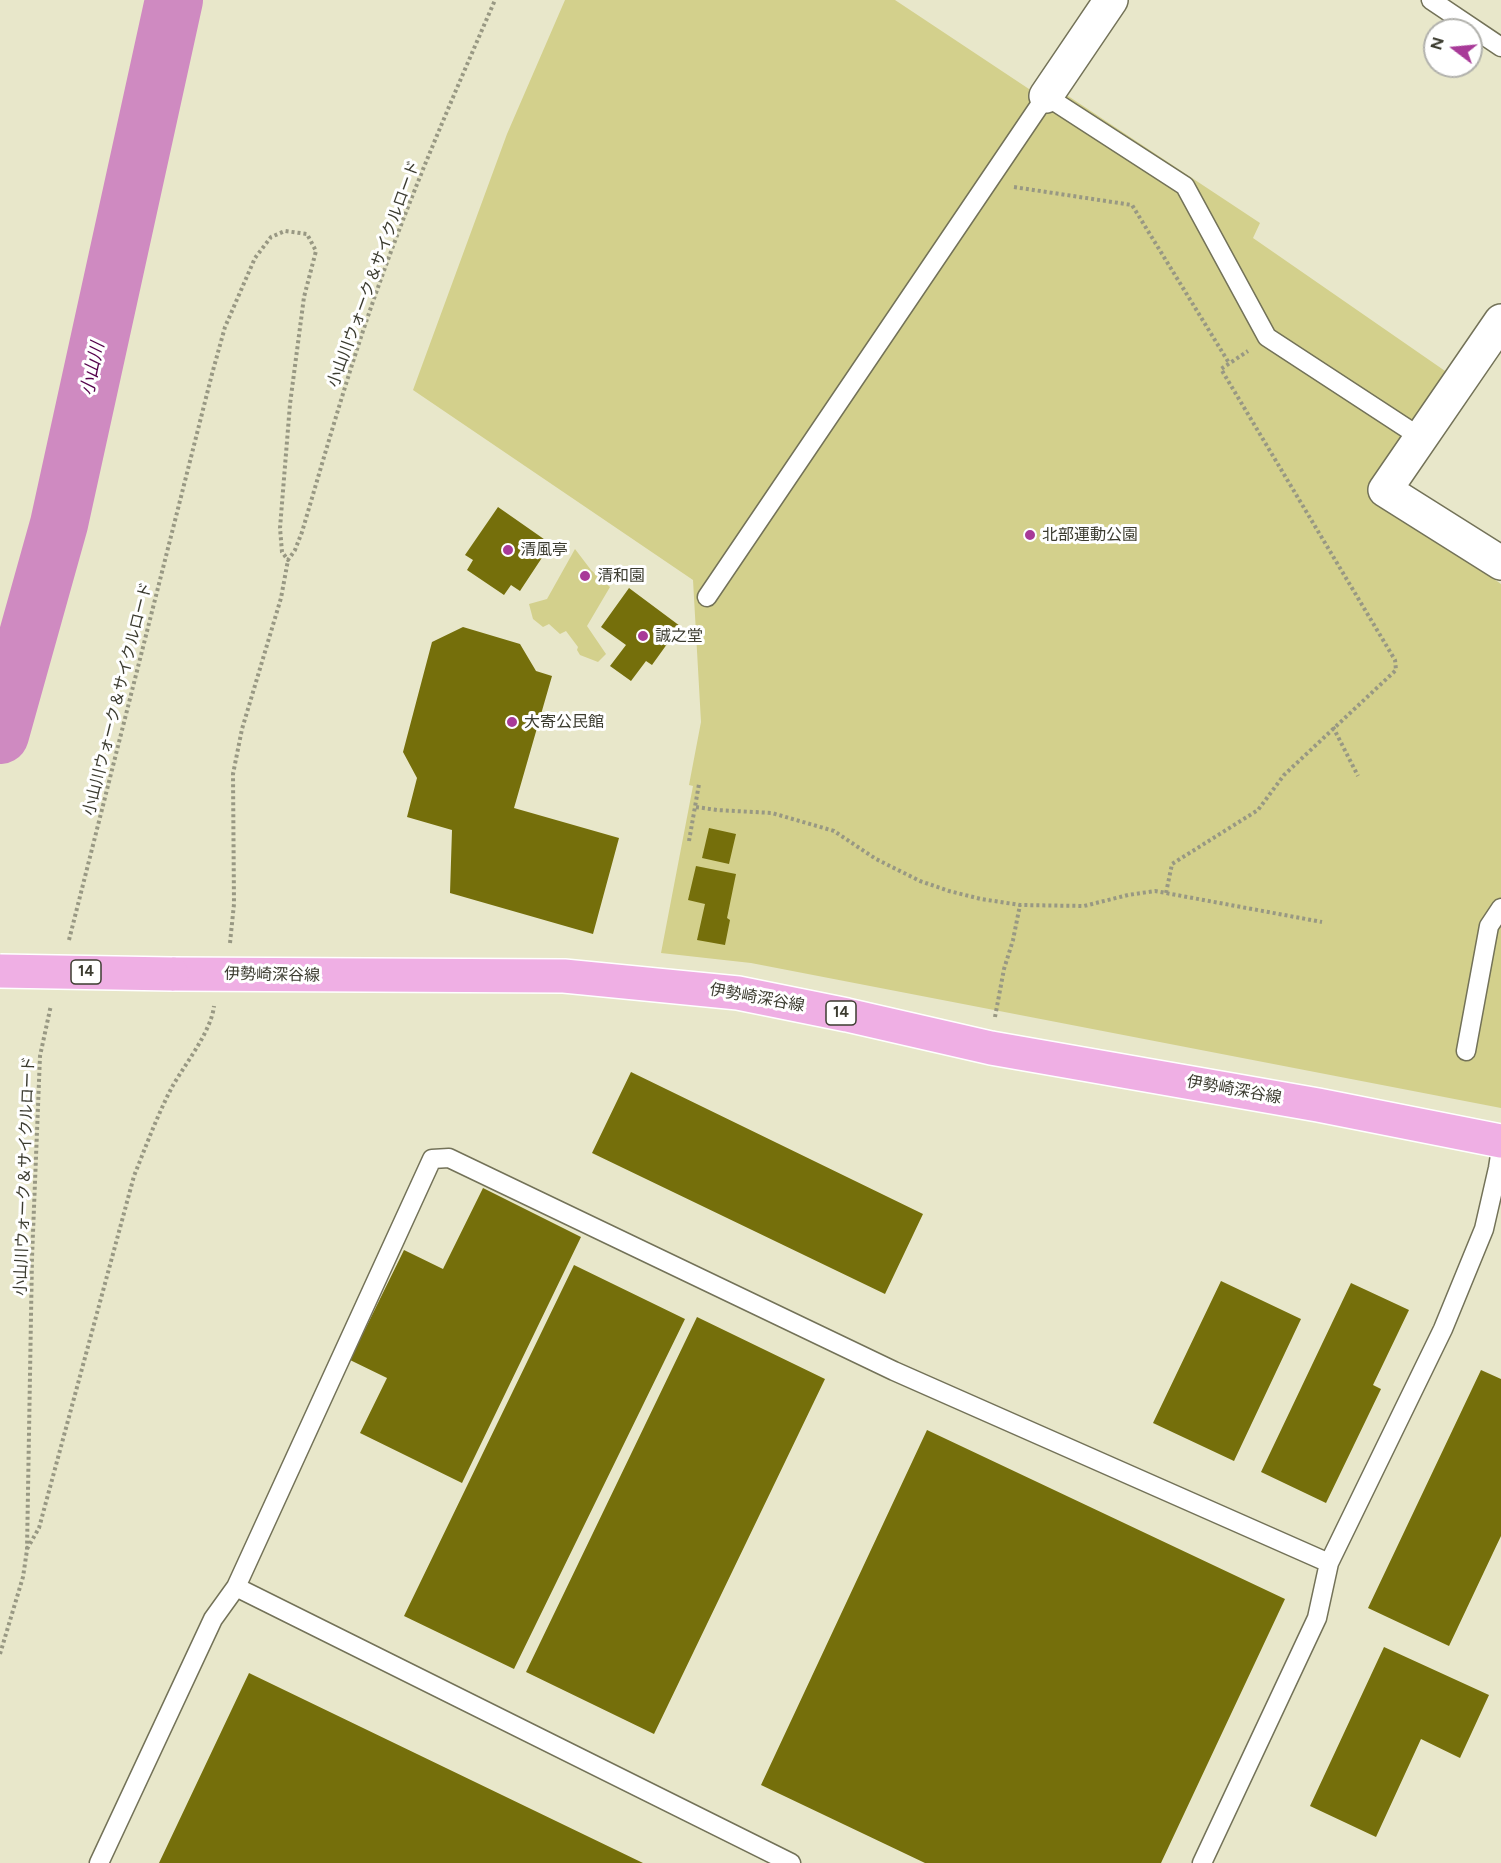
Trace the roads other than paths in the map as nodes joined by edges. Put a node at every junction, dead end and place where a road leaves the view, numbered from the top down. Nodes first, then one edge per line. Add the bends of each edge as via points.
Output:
1 (1112, 0) edge
2 (1431, 0) edge
3 (1501, 47) edge
4 (1046, 96) junction
5 (1501, 321) edge
6 (1420, 437) junction
7 (1501, 563) edge
8 (707, 597) dead end
9 (1501, 908) edge
10 (0, 971) edge
11 (1466, 1051) dead end
12 (1501, 1141) edge
13 (1501, 1149) edge
14 (1329, 1563) junction
15 (236, 1587) junction
16 (99, 1863) edge
17 (791, 1863) edge
18 (1202, 1863) edge

1 - 4 street
2 - 3 lane
4 - 6 lane via 1185,186 1267,337
4 - 8 lane
5 - 6 street
6 - 7 street via 1385,490
9 - 11 lane via 1490,926
10 - 12 main road, 伊勢崎深谷線 / 14, bridge via 564,976 738,993 991,1048
13 - 14 lane via 1484,1229 1443,1329
14 - 15 lane via 894,1371 448,1158 432,1159
14 - 18 lane via 1317,1618
15 - 16 lane via 213,1619
15 - 17 lane

